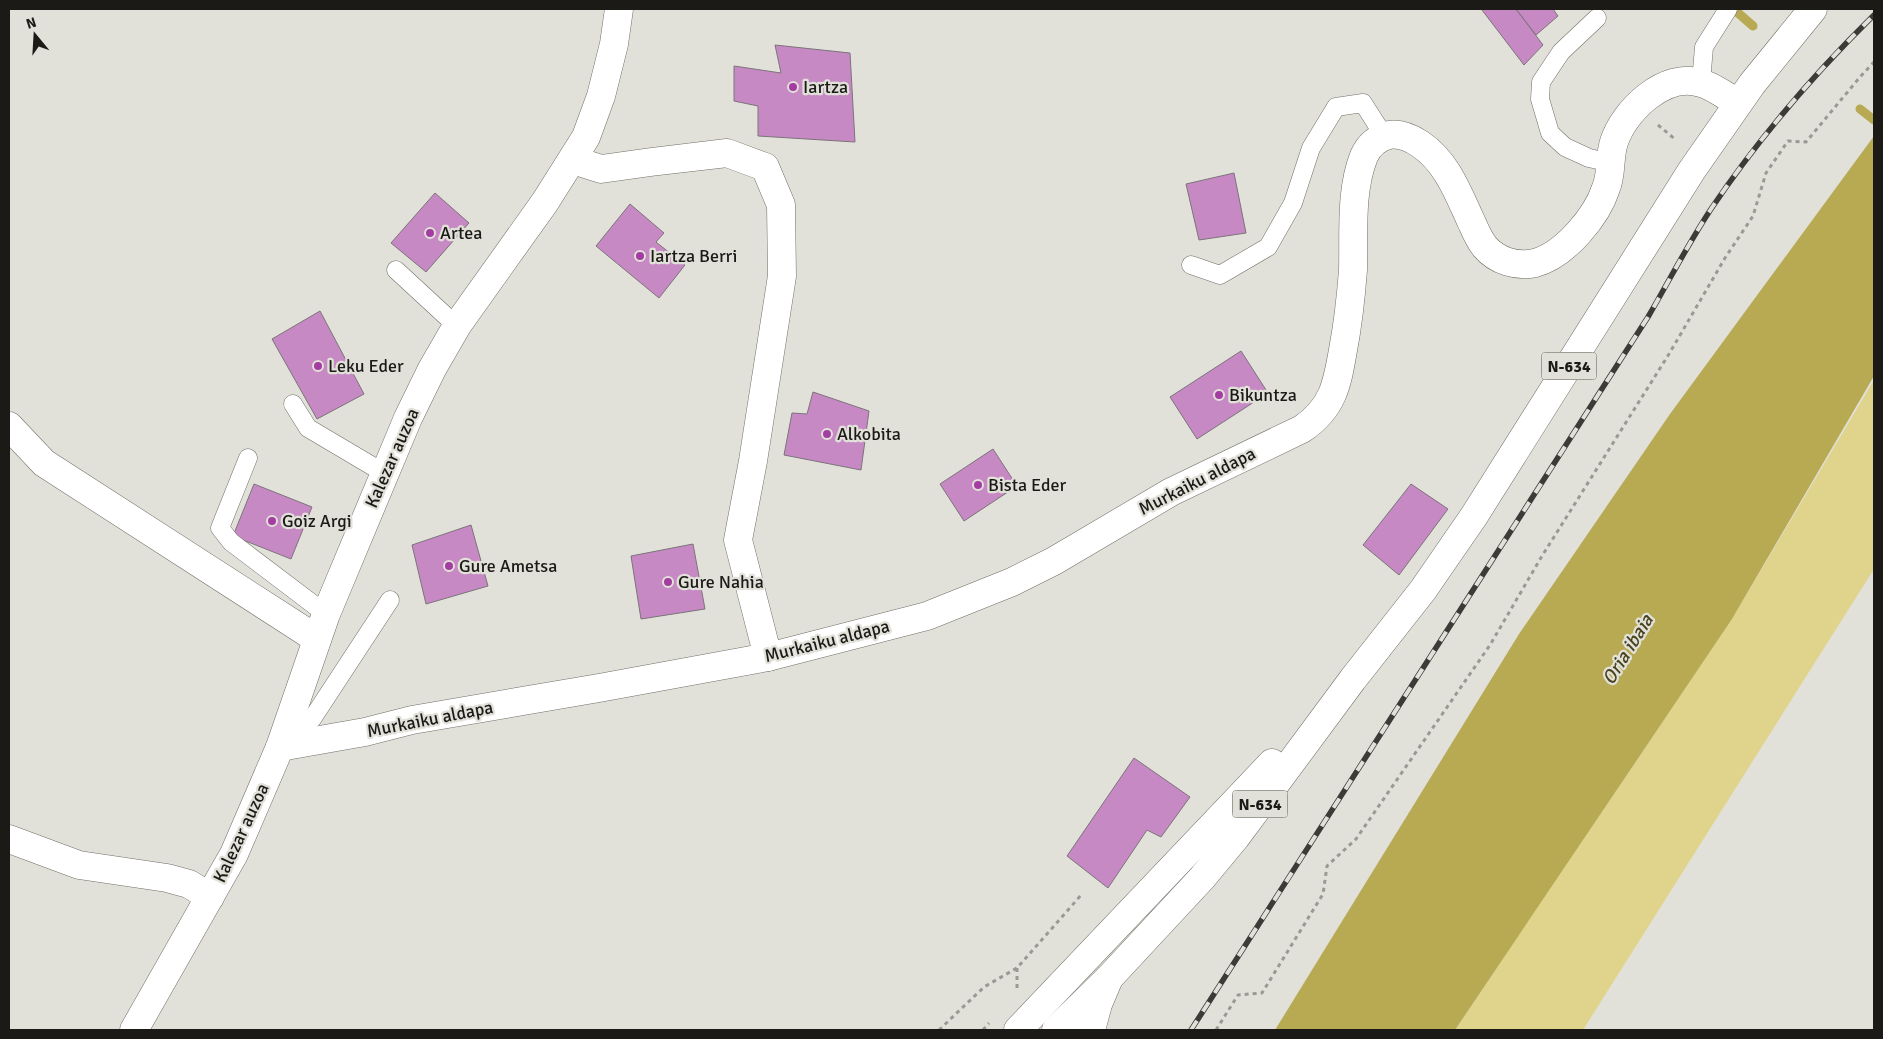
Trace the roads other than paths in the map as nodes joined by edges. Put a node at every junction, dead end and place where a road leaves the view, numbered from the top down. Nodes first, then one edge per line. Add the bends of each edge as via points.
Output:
1 (619, 9) edge
2 (1728, 9) edge
3 (1813, 9) edge
4 (1597, 18) dead end
5 (1701, 82) junction
6 (1738, 103) junction
7 (1384, 136) junction
8 (573, 160) junction
9 (1611, 163) junction
10 (1190, 265) dead end
11 (396, 270) dead end
12 (458, 324) junction
13 (293, 404) dead end
14 (9, 426) edge
15 (248, 458) dead end
16 (384, 473) junction
17 (390, 600) dead end
18 (326, 614) junction
19 (316, 640) junction
20 (768, 657) junction
21 (1353, 679) junction
22 (280, 747) junction
23 (9, 839) edge
24 (210, 897) junction
25 (1088, 956) junction
26 (1109, 978) junction
27 (134, 1030) edge
28 (1018, 1030) edge
29 (1036, 1030) edge
30 (1056, 1030) edge
31 (1091, 1030) edge

1 - 8 main road, Kalezar auzoa via 601,96 586,137
2 - 5 lane via 1704,47
3 - 6 main road, N-634
4 - 9 lane via 1561,52 1541,82 1540,100 1550,133 1565,147 1589,158
5 - 6 main road
5 - 9 main road via 1668,85 1650,94 1618,131
6 - 21 main road, N-634 via 1692,170 1474,516 1423,590
7 - 9 main road via 1411,138 1432,152 1452,179 1484,246 1499,258 1518,264 1545,260 1580,230 1596,210 1607,187
7 - 10 lane via 1363,103 1336,107 1311,148 1293,203 1268,247 1220,275
7 - 20 main road, Murkaiku aldapa via 1374,142 1363,160 1357,186 1352,282 1339,375 1331,400 1313,421 1171,492 1012,582 927,616
8 - 12 main road, Kalezar auzoa
8 - 20 main road via 601,169 727,154 765,167 781,205 782,276 738,540
11 - 12 lane
12 - 16 main road, Kalezar auzoa via 424,385
13 - 16 lane via 308,428
14 - 19 main road via 44,463
15 - 18 lane via 220,528 231,542
16 - 18 main road, Kalezar auzoa
17 - 22 lane via 312,719
18 - 19 main road, Kalezar auzoa
19 - 22 main road, Kalezar auzoa
20 - 22 main road, Murkaiku aldapa via 412,720
21 - 25 main road, N-634
21 - 26 main road, N-634 via 1236,837
22 - 24 main road, Kalezar auzoa via 234,854
23 - 24 main road via 79,865 189,884
24 - 27 main road, Kalezar auzoa
25 - 28 main road, N-634
25 - 29 main road, N-634 via 1078,986
26 - 30 main road, N-634
26 - 31 main road

